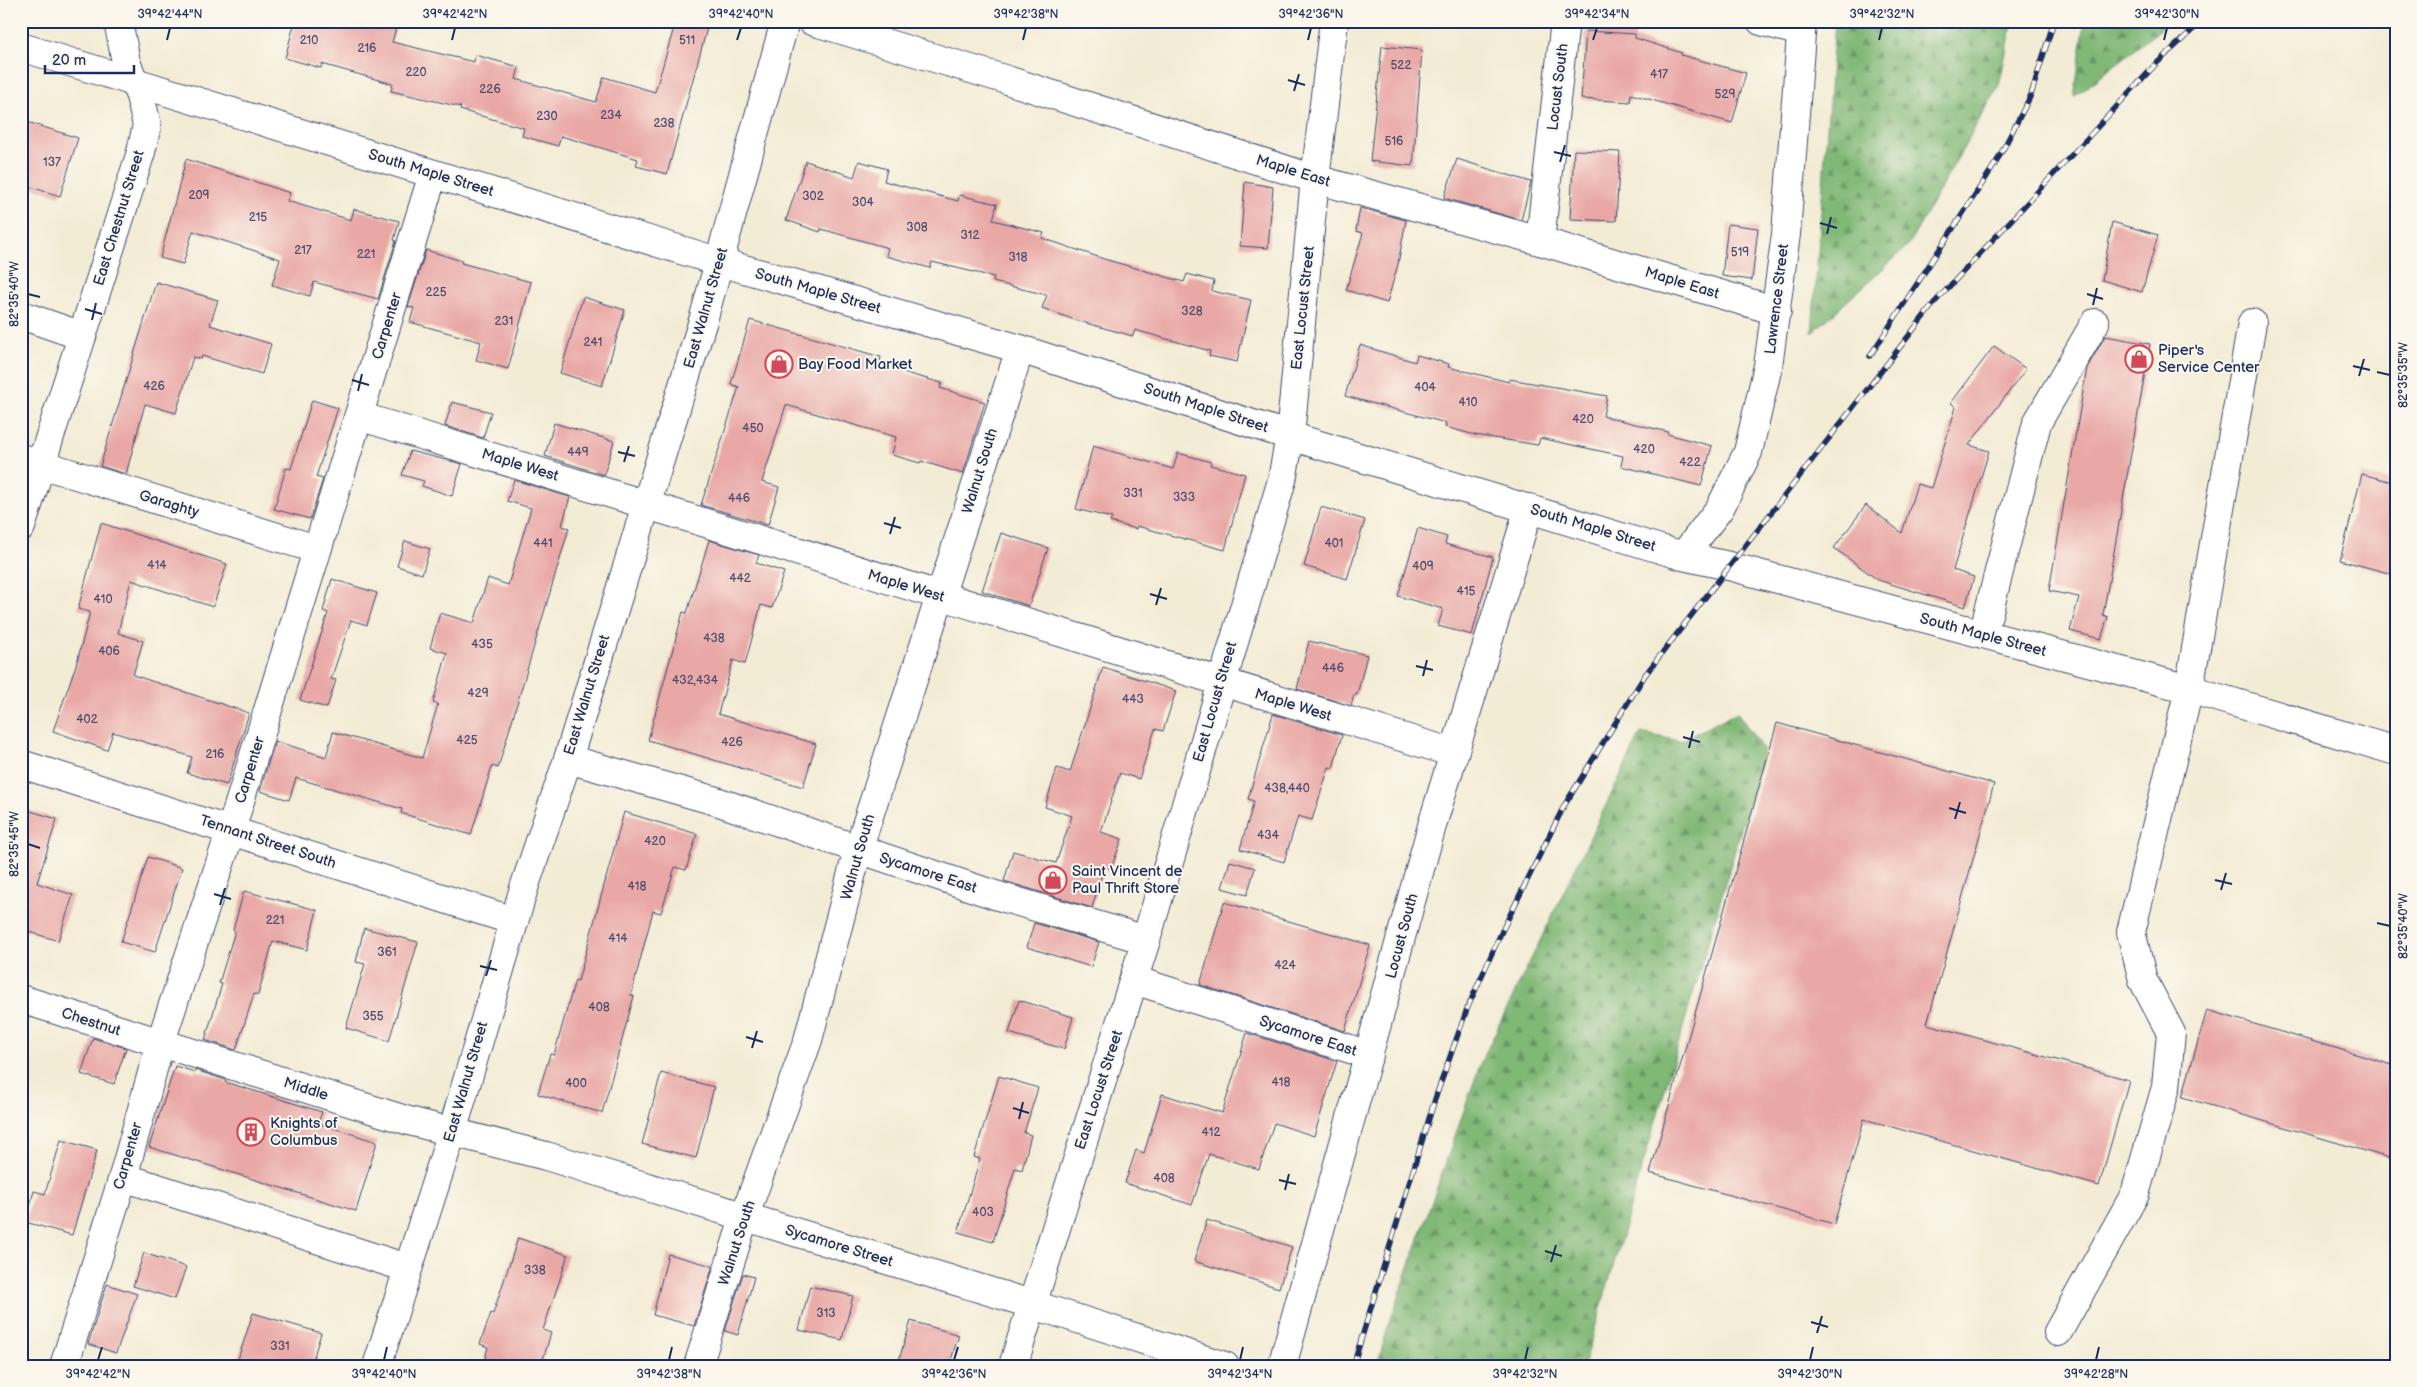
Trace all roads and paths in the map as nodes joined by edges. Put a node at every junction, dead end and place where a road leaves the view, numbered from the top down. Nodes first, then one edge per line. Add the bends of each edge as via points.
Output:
1 (118, 21) edge
2 (785, 21) edge
3 (812, 21) edge
4 (1334, 21) edge
5 (1566, 21) edge
6 (1761, 21) edge
7 (1802, 27) edge
8 (21, 47) edge
9 (132, 81) junction
10 (433, 174) junction
11 (1315, 179) junction
12 (1540, 241) junction
13 (720, 262) junction
14 (1777, 312) junction
15 (21, 315) edge
16 (2095, 323) dead end
17 (2252, 323) dead end
18 (82, 336) junction
19 (1020, 349) junction
20 (359, 416) junction
21 (1290, 436) junction
22 (31, 462) edge
23 (647, 503) junction
24 (1529, 508) junction
25 (21, 527) edge
26 (316, 549) junction
27 (1683, 556) junction
28 (941, 596) junction
29 (1983, 634) junction
30 (1221, 683) junction
31 (2189, 689) junction
32 (2396, 751) edge
33 (1454, 753) junction
34 (568, 759) junction
35 (21, 764) edge
36 (231, 830) junction
37 (858, 850) junction
38 (514, 921) junction
39 (1146, 940) junction
40 (1134, 980) junction
41 (21, 1000) edge
42 (160, 1044) junction
43 (1369, 1055) junction
44 (452, 1132) junction
45 (123, 1177) junction
46 (744, 1218) junction
47 (407, 1268) junction
48 (1031, 1304) junction
49 (2058, 1332) dead end
50 (64, 1366) edge
51 (377, 1366) edge
52 (698, 1366) edge
53 (1012, 1366) edge
54 (1225, 1366) edge
55 (1282, 1366) edge

1 - 9 street, East Chestnut Street
2 - 13 street, East Walnut Street
3 - 11 street, Maple East
4 - 11 street, East Locust Street
5 - 12 street, Locust South
6 - 7 street
7 - 14 street, Lawrence Street
8 - 9 street, South Maple Street
9 - 10 street, South Maple Street
9 - 18 street, East Chestnut Street via 140,96 147,124
10 - 13 street, South Maple Street
10 - 20 street, Carpenter
11 - 12 street, Maple East
11 - 21 street, East Locust Street
12 - 14 street, Maple East
13 - 19 street, South Maple Street
13 - 23 street, East Walnut Street
14 - 27 street, Lawrence Street via 1748,452 1720,508
15 - 18 street
16 - 29 street via 2037,423
17 - 31 street
18 - 22 street, East Chestnut Street
19 - 21 street, South Maple Street
19 - 28 street, Walnut South
20 - 23 street, Maple West
20 - 26 street, Carpenter
21 - 24 street, South Maple Street
21 - 30 street, East Locust Street via 1279,491
22 - 25 street, East Chestnut Street
22 - 26 street, Garaghty
23 - 28 street, Maple West
23 - 34 street, East Walnut Street
24 - 27 street, South Maple Street
24 - 33 street, Locust South
26 - 36 street, Carpenter
27 - 29 street, South Maple Street
28 - 30 street, Maple West
28 - 37 street, Walnut South
29 - 31 street, South Maple Street
30 - 33 street, Maple West
30 - 39 street, East Locust Street
31 - 32 street, South Maple Street
31 - 49 street via 2131,932 2143,980 2170,1033 2166,1087 2135,1194
33 - 43 street, Locust South
34 - 37 street, Sycamore East via 716,801
34 - 38 street, East Walnut Street
35 - 36 street, Tennant Street South
36 - 38 street, Tennant Street South
36 - 42 street, Carpenter
37 - 39 street, Sycamore East
37 - 46 street, Walnut South via 808,1040
38 - 44 street, East Walnut Street
39 - 40 street, East Locust Street
40 - 43 street, Sycamore East
40 - 48 street, East Locust Street
41 - 42 street, Chestnut
42 - 44 street, Middle
42 - 45 street, Carpenter
43 - 55 street, Locust South
44 - 46 street, Sycamore Street via 546,1156
44 - 47 street, East Walnut Street
45 - 47 street
45 - 50 street, Carpenter
46 - 48 street, Sycamore Street
46 - 52 street, Walnut South
47 - 51 street, East Walnut Street
48 - 53 street, East Locust Street
48 - 54 street, Sycamore Street

